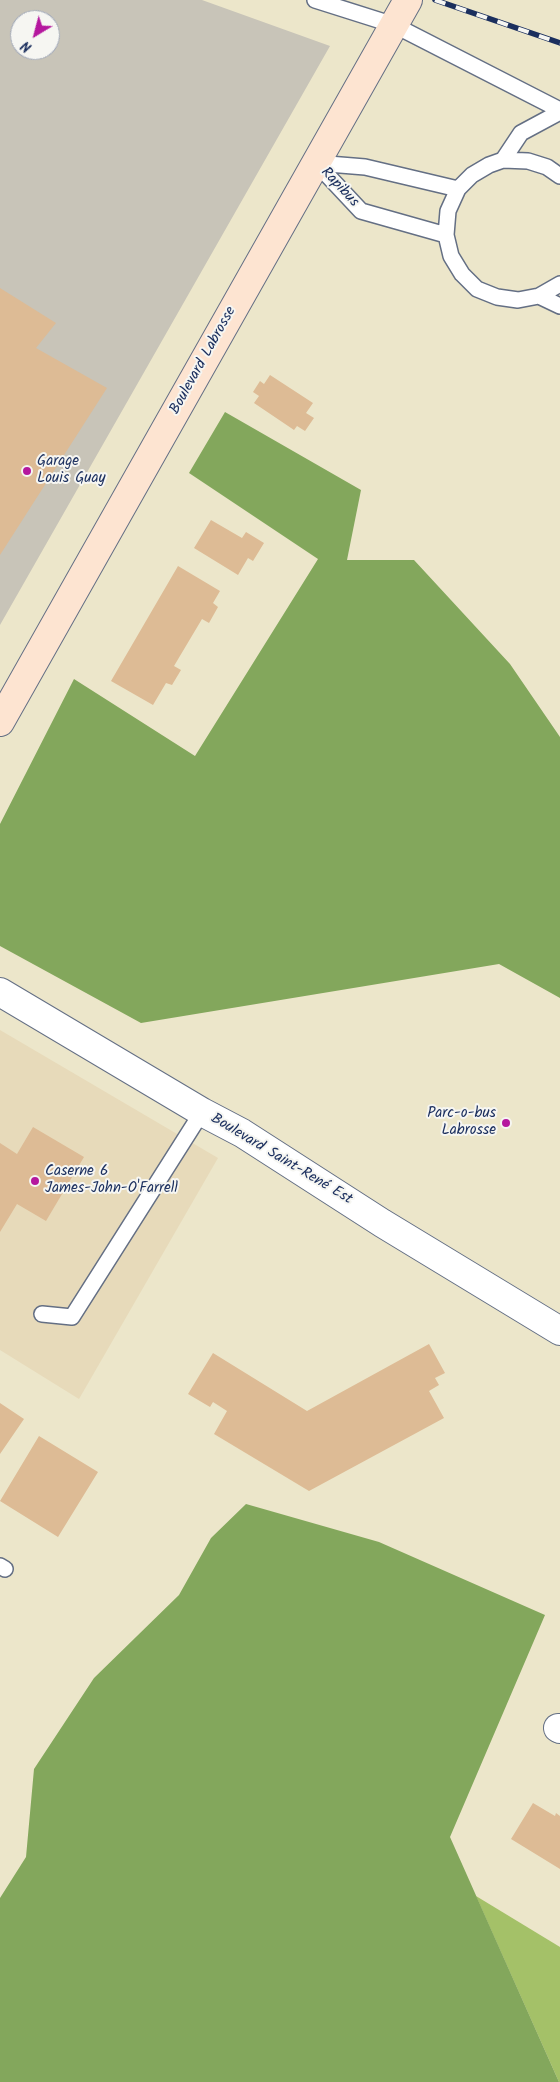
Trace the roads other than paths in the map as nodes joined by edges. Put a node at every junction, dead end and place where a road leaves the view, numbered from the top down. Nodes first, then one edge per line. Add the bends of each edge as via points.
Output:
1 (315, 0) edge
2 (408, 0) edge
3 (394, 25) junction
4 (560, 111) edge
5 (503, 160) junction
6 (316, 163) junction
7 (560, 176) edge
8 (458, 189) junction
9 (446, 235) junction
10 (560, 284) edge
11 (539, 296) junction
12 (560, 306) edge
13 (0, 722) edge
14 (0, 992) edge
15 (202, 1112) junction
16 (42, 1314) dead end
17 (560, 1331) edge

1 - 3 lane
2 - 3 main road, Boulevard Labrosse
3 - 4 lane
3 - 6 main road, Boulevard Labrosse
4 - 5 lane via 521,133
5 - 7 lane via 528,161
5 - 8 lane via 472,175
6 - 8 lane, Rapibus via 365,166
6 - 9 lane, Rapibus via 361,212
6 - 13 main road, Boulevard Labrosse
8 - 9 lane via 448,211
9 - 11 lane via 458,268 478,289 497,297 518,300
10 - 11 lane
11 - 12 lane
14 - 15 street, Boulevard Saint-René Est
15 - 16 lane via 72,1317
15 - 17 street, Boulevard Saint-René Est via 242,1133

